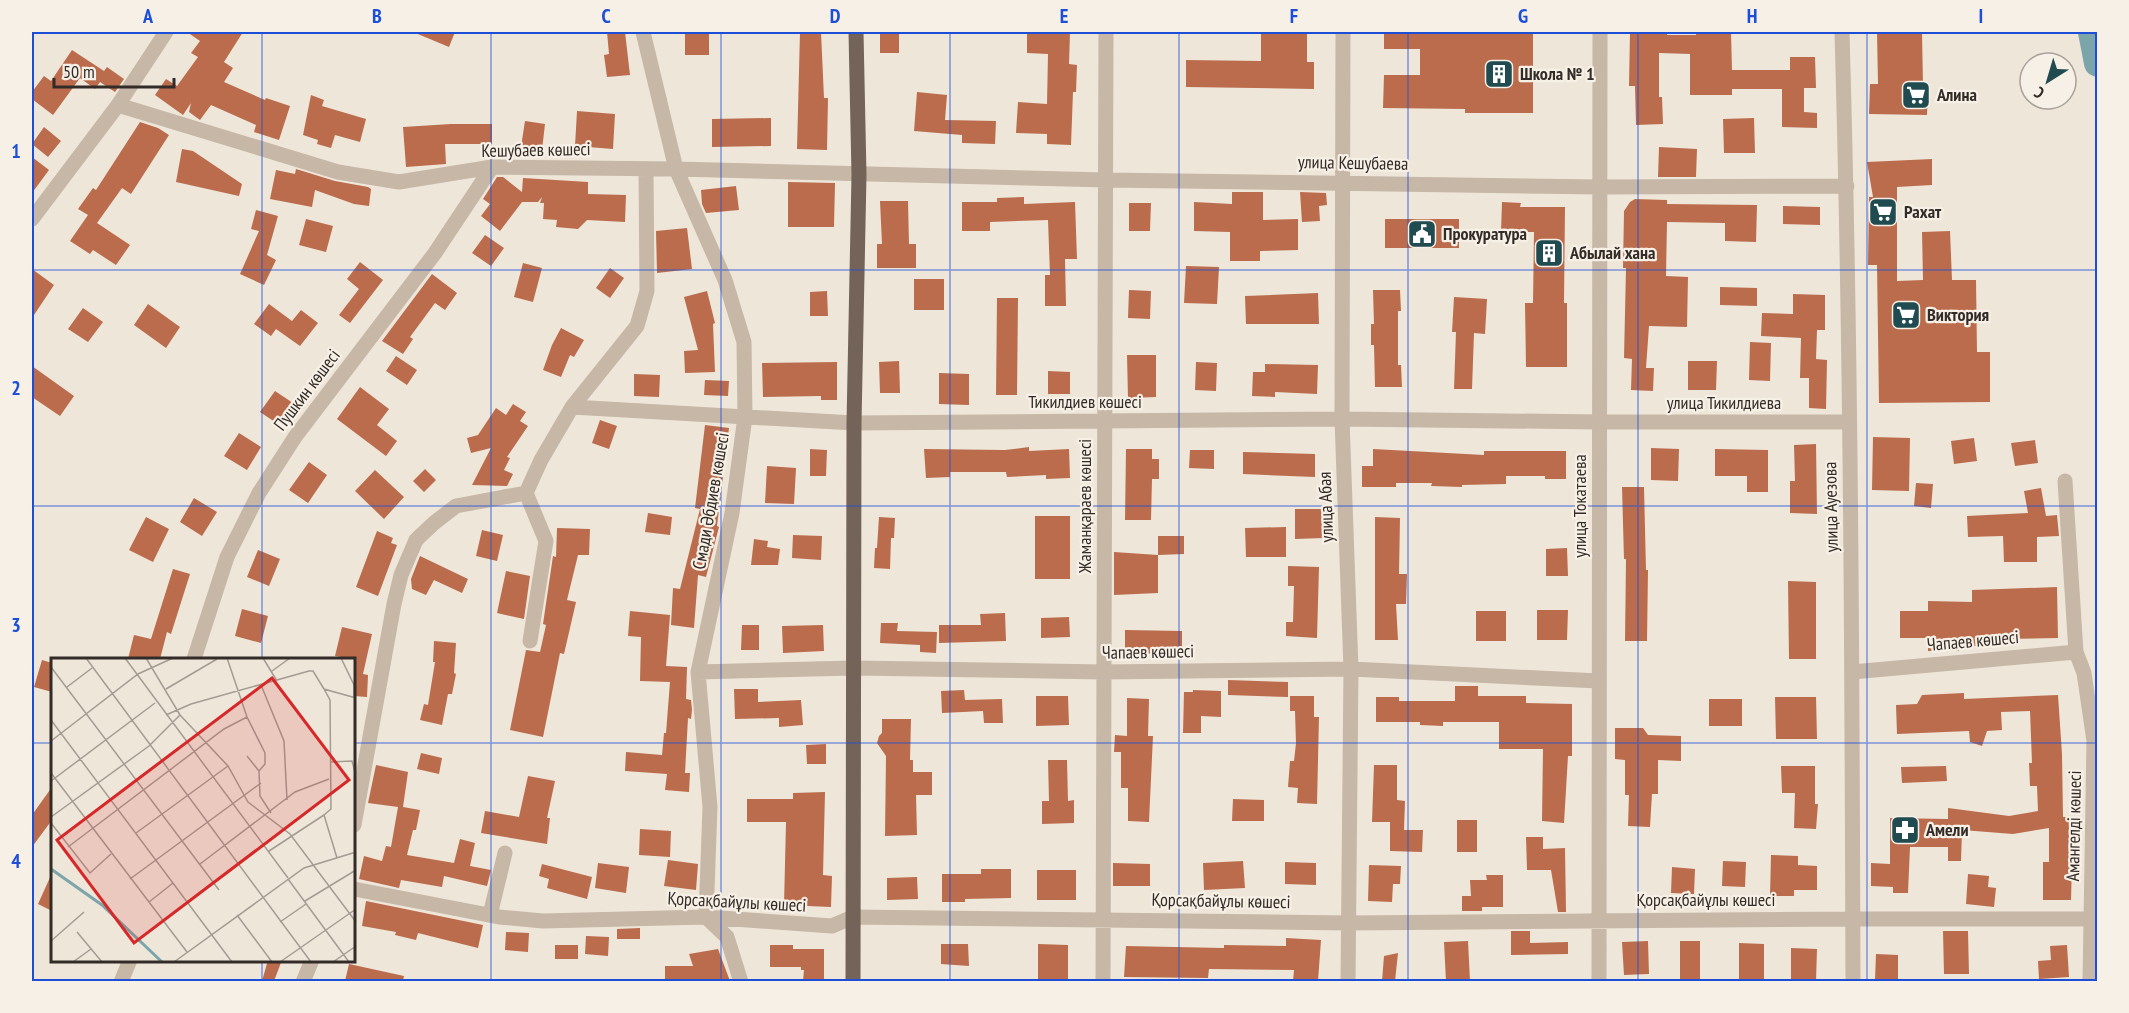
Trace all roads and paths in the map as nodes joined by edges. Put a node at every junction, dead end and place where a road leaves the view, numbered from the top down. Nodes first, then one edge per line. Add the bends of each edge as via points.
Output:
1 (166, 32) edge
2 (643, 32) edge
3 (856, 32) edge
4 (1106, 32) edge
5 (1343, 32) edge
6 (1600, 32) edge
7 (1842, 32) edge
8 (118, 105) junction
9 (492, 167) junction
10 (646, 168) junction
11 (676, 169) junction
12 (859, 175) junction
13 (1106, 180) junction
14 (1342, 182) junction
15 (1846, 186) junction
16 (1600, 187) junction
17 (34, 212) edge
18 (572, 407) junction
19 (745, 417) junction
20 (1342, 419) junction
21 (1105, 421) junction
22 (1599, 422) junction
23 (1849, 422) junction
24 (854, 423) junction
25 (2065, 481) dead end
26 (526, 493) junction
27 (530, 641) dead end
28 (2076, 652) junction
29 (194, 658) edge
30 (854, 668) junction
31 (1351, 669) junction
32 (698, 672) junction
33 (1104, 672) junction
34 (1852, 672) junction
35 (1599, 681) junction
36 (2096, 741) edge
37 (356, 814) edge
38 (505, 853) dead end
39 (2095, 868) edge
40 (356, 889) edge
41 (490, 915) junction
42 (706, 916) junction
43 (854, 917) junction
44 (1103, 919) junction
45 (1852, 919) junction
46 (2092, 919) junction
47 (1599, 920) junction
48 (1349, 923) junction
49 (129, 962) edge
50 (311, 962) edge
51 (121, 981) edge
52 (303, 981) edge
53 (741, 981) edge
54 (853, 981) edge
55 (1103, 981) edge
56 (1348, 981) edge
57 (1599, 981) edge
58 (1853, 981) edge
59 (2090, 981) edge

1 - 8 street
2 - 11 street, Смади Әбдиев көшесі
3 - 12 main road
4 - 13 street, Жаманқараев көшесі
5 - 14 street, улица Абая
6 - 16 street, улица Токатаева
7 - 15 street, улица Ауезова
8 - 9 street, Кешубаев көшесі via 338,172 399,182
8 - 17 street
9 - 10 street, Кешубаев көшесі
9 - 29 street, Пушкин көшесі via 435,253 295,437 259,493 227,557
10 - 11 street, Кешубаев көшесі
10 - 18 street via 647,291 637,326
11 - 12 street, Кешубаев көшесі
11 - 19 street, Смади Әбдиев көшесі via 725,280 744,342
12 - 13 street, улица Кешубаева
12 - 24 main road
13 - 14 street, улица Кешубаева
13 - 21 street, Жаманқараев көшесі
14 - 16 street, улица Кешубаева
14 - 20 street, улица Абая
15 - 16 street, улица Кешубаева
15 - 23 street, улица Ауезова
16 - 22 street, улица Токатаева
18 - 19 street, Тикилдиев көшесі
18 - 26 street
19 - 24 street, Тикилдиев көшесі
19 - 32 street, Смади Әбдиев көшесі via 732,513
20 - 21 street, Тикилдиев көшесі
20 - 22 street, Тикилдиев көшесі
20 - 31 street, улица Абая
21 - 24 street, Тикилдиев көшесі
21 - 33 street, Жаманқараев көшесі
22 - 23 street, улица Тикилдиева
22 - 35 street, улица Токатаева
23 - 34 street, улица Ауезова
24 - 30 main road
25 - 28 street
26 - 27 street via 546,541
26 - 37 street via 456,506 416,540 394,604
28 - 34 street, Чапаев көшесі
28 - 36 street, Амангелді көшесі via 2084,672
30 - 32 street, Чапаев көшесі
30 - 33 street, Чапаев көшесі
30 - 43 main road
31 - 33 street, Чапаев көшесі
31 - 35 street, Чапаев көшесі
31 - 48 street, улица Абая
32 - 42 street, Смади Әбдиев көшесі via 710,807
33 - 44 street, Жаманқараев көшесі
34 - 45 street, улица Ауезова
35 - 47 street, улица Токатаева
36 - 39 street, Амангелді көшесі
38 - 41 street
39 - 46 street, Амангелді көшесі
40 - 41 street, Қорсақбайұлы көшесі
41 - 42 street, Қорсақбайұлы көшесі via 543,921
42 - 43 street, Қорсақбайұлы көшесі via 832,926
42 - 53 street via 727,937
43 - 44 street, Қорсақбайұлы көшесі
43 - 54 main road
44 - 48 street, Қорсақбайұлы көшесі
44 - 55 street, Жаманқараев көшесі
45 - 46 street, Қорсақбайұлы көшесі
45 - 47 street, Қорсақбайұлы көшесі
45 - 58 street, улица Ауезова
46 - 59 street, Амангелді көшесі
47 - 48 street, Қорсақбайұлы көшесі
47 - 57 street, улица Токатаева
48 - 56 street, улица Абая
49 - 51 street
50 - 52 street

